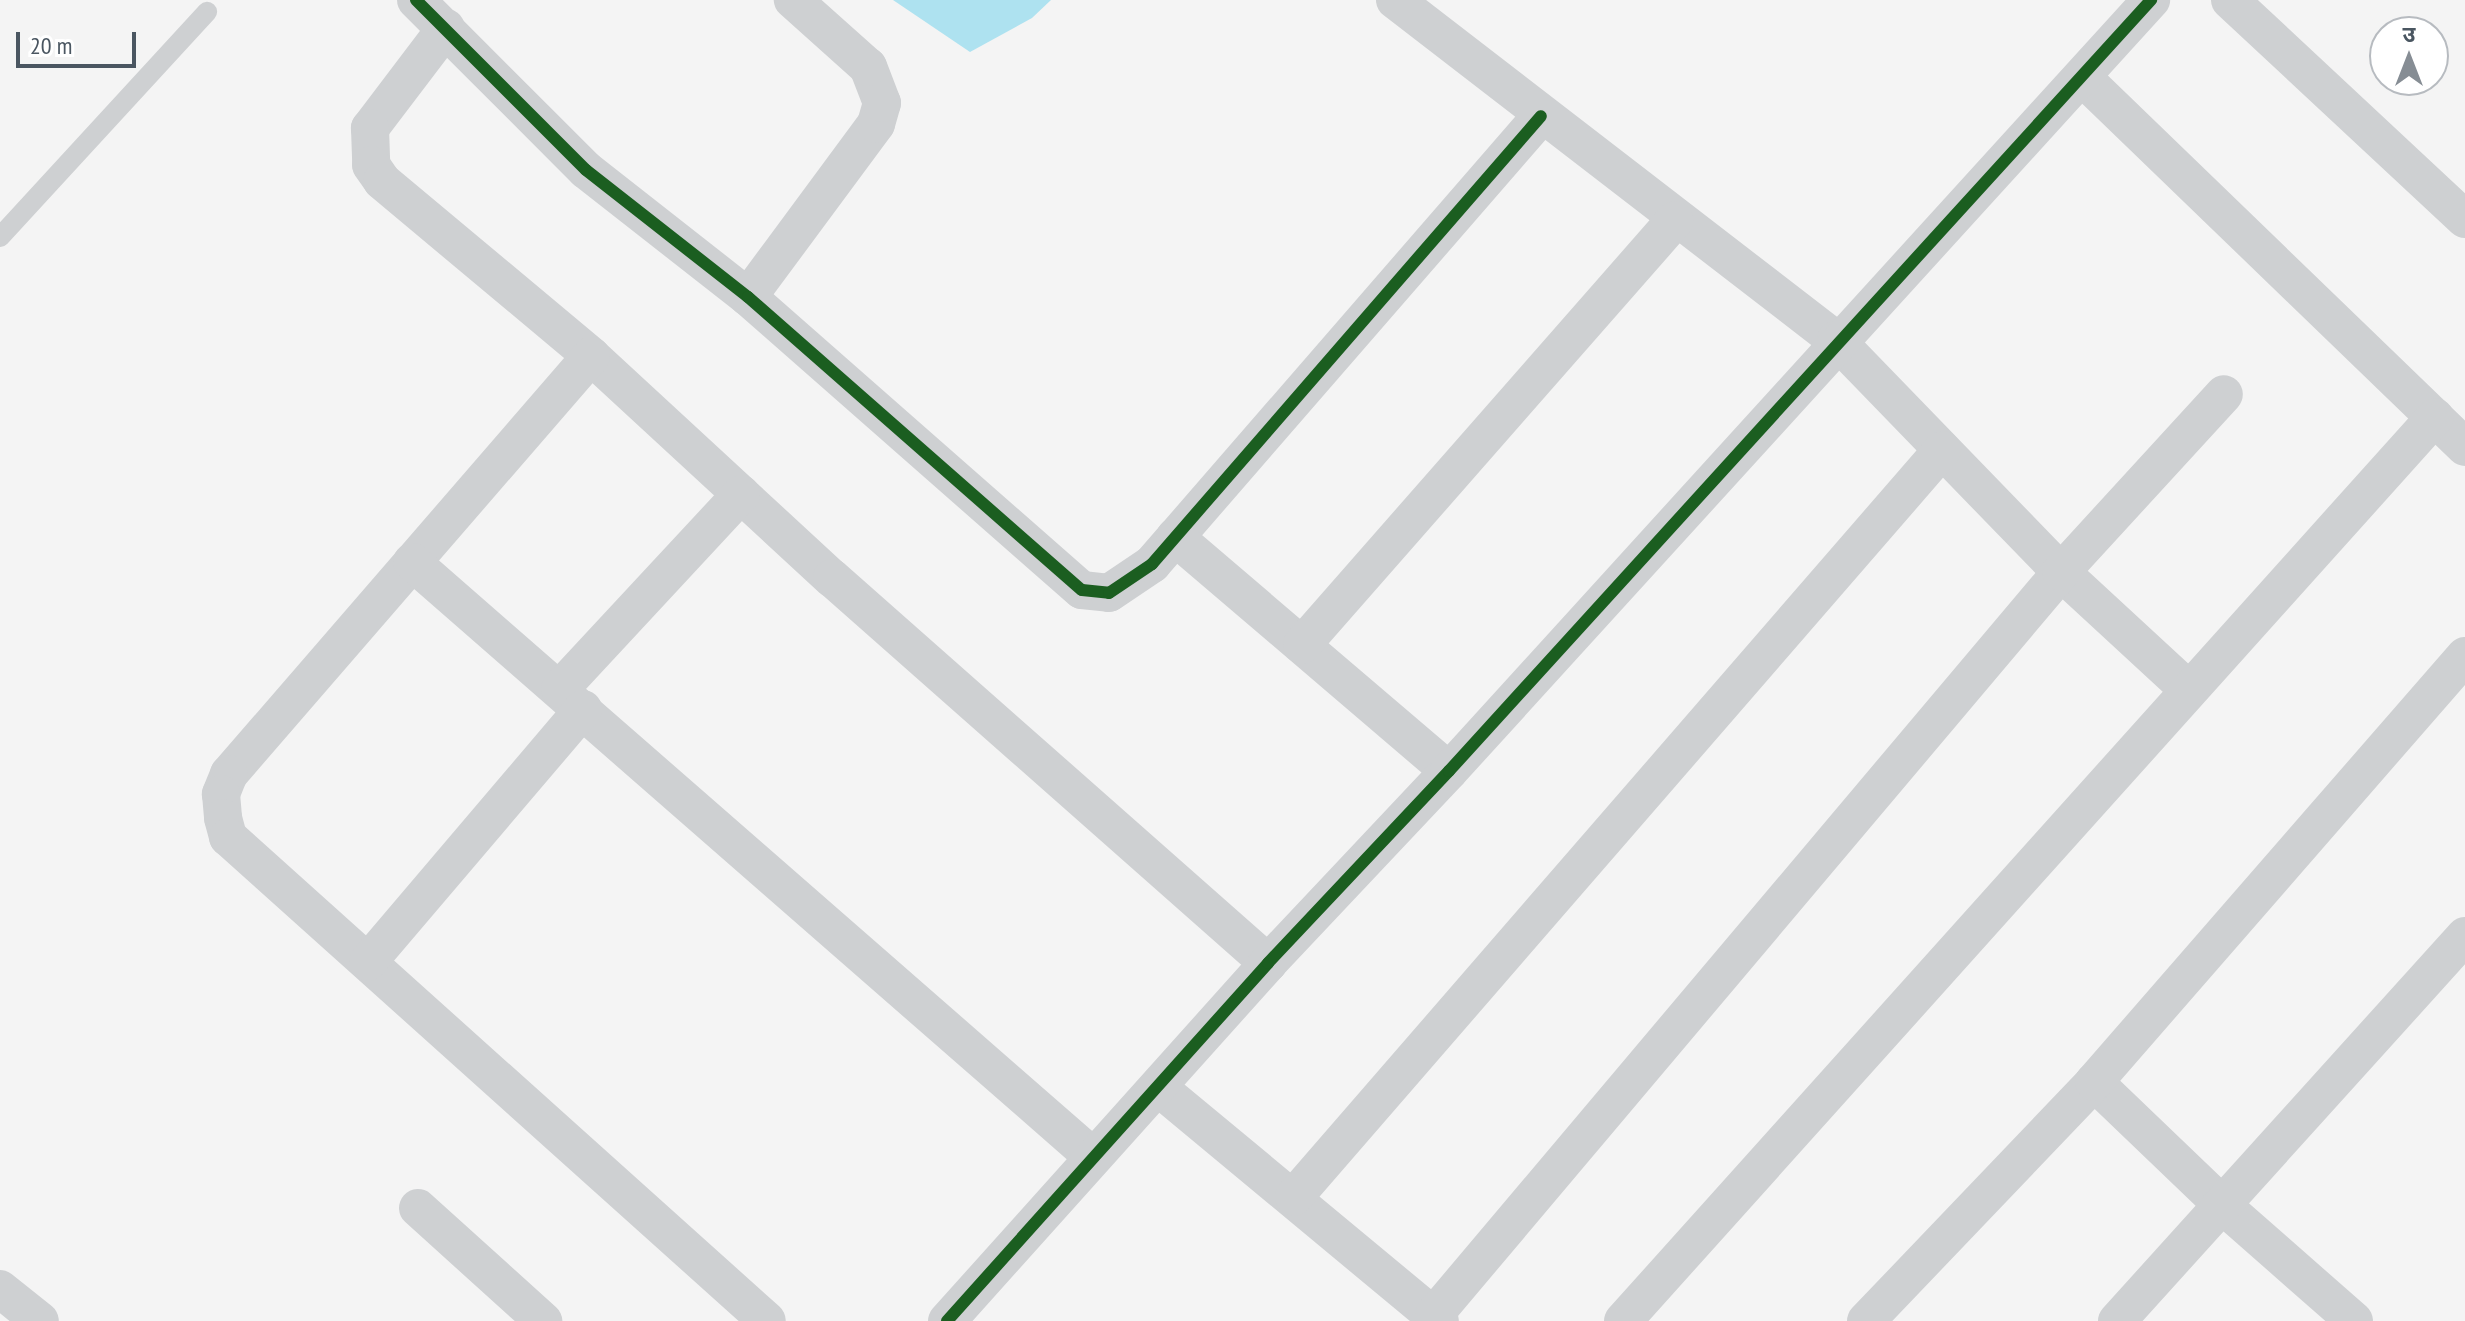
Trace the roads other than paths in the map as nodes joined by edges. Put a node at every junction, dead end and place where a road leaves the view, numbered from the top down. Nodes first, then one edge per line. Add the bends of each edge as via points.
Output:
1 (416, 0) edge
2 (793, 0) edge
3 (1395, 0) edge
4 (2151, 0) edge
5 (2230, 0) edge
6 (207, 12) dead end
7 (446, 28) junction
8 (2083, 78) junction
9 (1541, 116) junction
10 (2465, 219) edge
11 (1675, 220) junction
12 (0, 237) edge
13 (748, 297) junction
14 (1836, 340) junction
15 (591, 356) junction
16 (2224, 394) dead end
17 (2435, 417) junction
18 (2465, 447) edge
19 (1942, 450) junction
20 (741, 494) junction
21 (1175, 537) junction
22 (412, 562) junction
23 (2061, 572) junction
24 (1302, 645) junction
25 (2465, 656) edge
26 (2189, 690) junction
27 (572, 699) junction
28 (1449, 771) junction
29 (2465, 936) edge
30 (368, 962) junction
31 (1268, 963) junction
32 (2094, 1082) junction
33 (1159, 1088) junction
34 (1092, 1156) junction
35 (1294, 1197) junction
36 (2221, 1204) junction
37 (418, 1208) dead end
38 (0, 1289) edge
39 (1437, 1318) edge
40 (40, 1321) edge
41 (543, 1321) edge
42 (767, 1321) edge
43 (947, 1321) edge
44 (1623, 1321) edge
45 (1866, 1321) edge
46 (2117, 1321) edge
47 (2354, 1321) edge

1 - 7 street
2 - 13 street via 868,67 882,103 876,124
3 - 9 street
4 - 8 street
5 - 10 street
6 - 12 lane
7 - 13 street via 586,170
7 - 15 street via 370,128 371,165 382,181
8 - 14 street
8 - 17 street
9 - 11 street
9 - 21 street
11 - 14 street
11 - 24 street
13 - 21 street via 1082,590 1109,593 1129,583
14 - 19 street
14 - 28 street
15 - 20 street
15 - 22 street
16 - 23 street
17 - 18 street
17 - 26 street
19 - 23 street
19 - 35 street
20 - 27 street
20 - 31 street
21 - 24 street
22 - 27 street
22 - 30 street via 254,743 221,794 228,837
23 - 26 street
23 - 39 street
24 - 28 street
25 - 32 street
26 - 44 street
27 - 30 street
27 - 34 street
28 - 31 street
29 - 36 street
30 - 42 street
31 - 33 street
32 - 36 street
32 - 45 street
33 - 34 street
33 - 35 street
34 - 43 street
35 - 39 street
36 - 46 street
36 - 47 street
37 - 41 street
38 - 40 street

